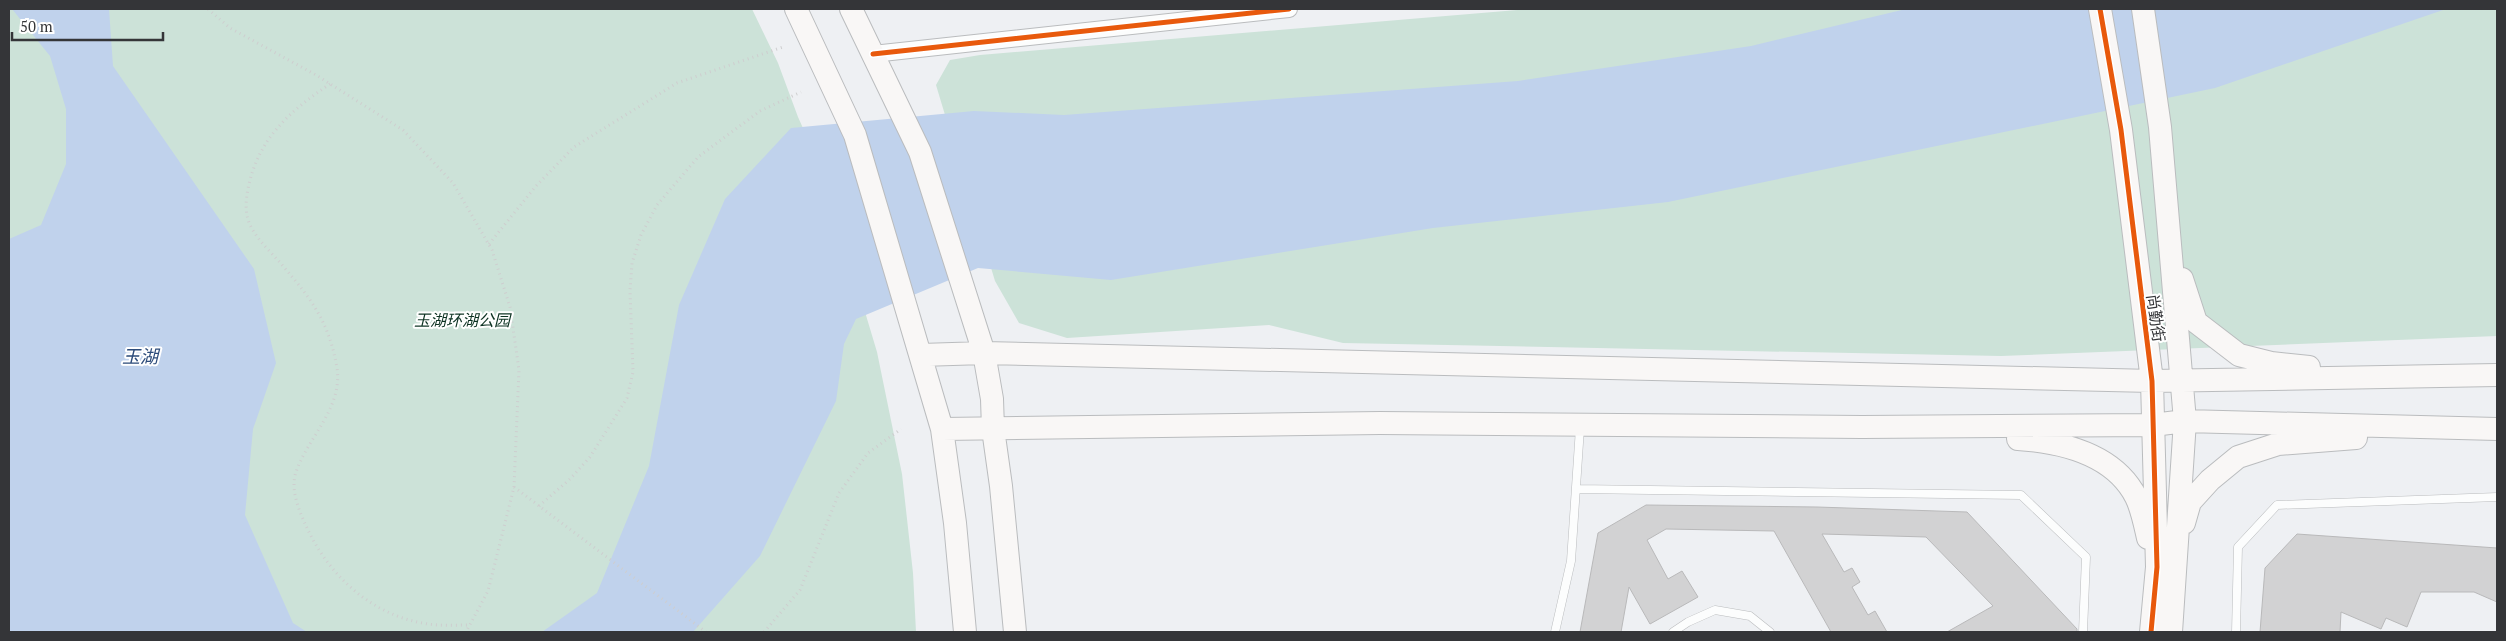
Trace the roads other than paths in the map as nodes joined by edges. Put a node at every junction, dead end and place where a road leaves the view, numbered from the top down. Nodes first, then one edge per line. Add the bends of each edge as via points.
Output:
1 (796, 9) edge
2 (851, 9) edge
3 (1289, 9) edge
4 (2100, 9) edge
5 (2143, 9) edge
6 (1175, 14) edge
7 (873, 54) junction
8 (2172, 249) junction
9 (984, 353) junction
10 (921, 355) junction
11 (2491, 376) edge
12 (2152, 381) junction
13 (2180, 381) junction
14 (2185, 421) junction
15 (2153, 425) junction
16 (1580, 426) junction
17 (1862, 427) junction
18 (942, 429) junction
19 (993, 429) junction
20 (2492, 429) edge
21 (1576, 489) junction
22 (2497, 498) edge
23 (2166, 561) junction
24 (965, 632) edge
25 (1014, 632) edge
26 (1555, 632) edge
27 (1673, 632) edge
28 (1770, 632) edge
29 (2083, 632) edge
30 (2151, 632) edge
31 (2171, 632) edge
32 (2236, 632) edge

1 - 10 main road via 855,135
2 - 7 main road
3 - 6 street
4 - 12 main road, 尚勤街 via 2121,130
5 - 8 main road, 尚勤街 via 2160,127
6 - 7 street
7 - 9 main road via 920,152
8 - 11 main road via 2196,322 2239,355 2271,363 2326,369
8 - 13 main road, 尚勤街
9 - 10 main road
9 - 12 main road
9 - 19 main road via 992,399
10 - 18 main road
11 - 13 main road
12 - 13 main road
12 - 15 main road, 尚勤街
13 - 14 main road, 尚勤街
14 - 15 main road
14 - 20 main road
14 - 23 main road, 尚勤街
15 - 17 main road
15 - 23 main road, 尚勤街
16 - 17 main road
16 - 19 main road via 1380,423
16 - 21 lane
17 - 23 main road via 2046,441 2092,455 2121,474
18 - 19 main road
18 - 24 main road
19 - 25 main road
20 - 23 main road via 2278,444 2238,458 2210,480 2190,502
21 - 26 lane via 1571,562
21 - 29 lane via 2021,495 2086,557
22 - 32 lane via 2278,505 2238,547
23 - 30 main road, 尚勤街
23 - 31 main road, 尚勤街
27 - 28 lane via 1715,610 1750,616

